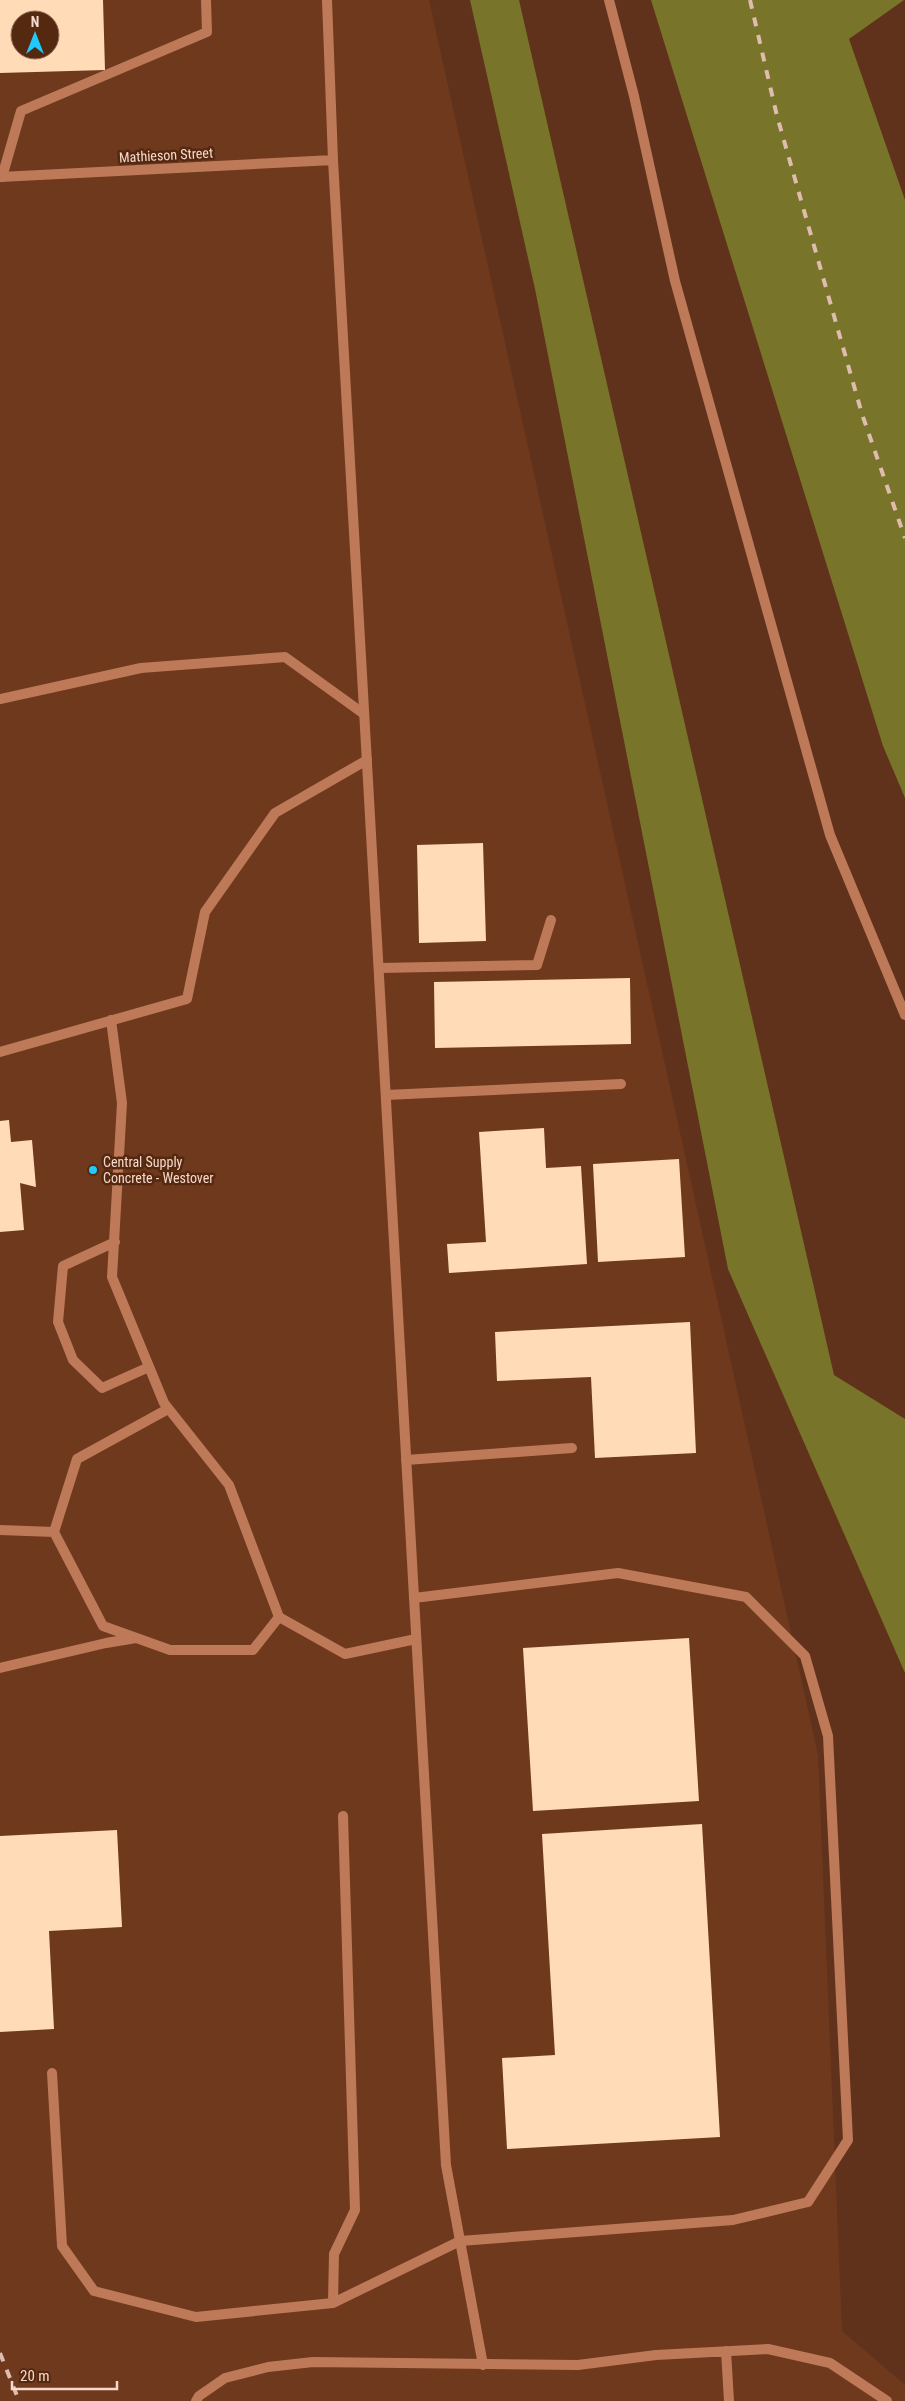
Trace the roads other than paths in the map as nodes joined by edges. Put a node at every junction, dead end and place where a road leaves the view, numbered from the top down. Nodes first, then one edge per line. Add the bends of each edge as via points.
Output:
1 (206, 0) edge
2 (327, 0) edge
3 (609, 0) edge
4 (333, 160) junction
5 (1, 177) edge
6 (0, 699) edge
7 (364, 714) junction
8 (367, 760) junction
9 (551, 920) dead end
10 (379, 968) junction
11 (905, 1016) edge
12 (111, 1020) junction
13 (0, 1052) edge
14 (620, 1084) dead end
15 (386, 1095) junction
16 (115, 1242) junction
17 (149, 1367) junction
18 (168, 1409) junction
19 (572, 1448) dead end
20 (406, 1460) junction
21 (0, 1530) edge
22 (54, 1532) junction
23 (414, 1598) junction
24 (279, 1617) junction
25 (136, 1638) junction
26 (416, 1639) junction
27 (0, 1668) edge
28 (343, 1816) dead end
29 (52, 2073) dead end
30 (460, 2241) junction
31 (333, 2303) junction
32 (726, 2351) junction
33 (483, 2365) junction
34 (196, 2401) edge
35 (729, 2401) edge
36 (887, 2401) edge

1 - 5 street via 207,32 21,111
2 - 4 street
3 - 11 street via 675,281 830,835
4 - 5 street, Mathieson Street
4 - 7 street
6 - 7 street via 141,668 285,657
7 - 8 street
8 - 10 street
8 - 12 street via 275,813 205,912 187,999
9 - 10 street via 537,965
10 - 15 street
12 - 13 street
12 - 16 street via 122,1103
14 - 15 street
15 - 20 street
16 - 17 street via 112,1277
16 - 17 street via 63,1266 58,1322 73,1360 102,1388
17 - 18 street
18 - 22 street via 77,1459
18 - 24 street via 229,1485
19 - 20 street
20 - 23 street
21 - 22 street
22 - 25 street via 103,1626
23 - 26 street
23 - 30 street via 618,1573 746,1597 805,1656 828,1736 848,2140 808,2202 732,2220
24 - 25 street via 253,1650 170,1650
24 - 26 street via 345,1654
25 - 27 street
26 - 30 street via 446,2165
28 - 31 street via 355,2210 334,2254
29 - 31 street via 62,2246 94,2291 196,2317
30 - 31 street
30 - 33 street
32 - 33 street via 656,2355 578,2365
32 - 35 street
32 - 36 street via 768,2349 830,2363
33 - 34 street via 313,2362 268,2367 225,2378

